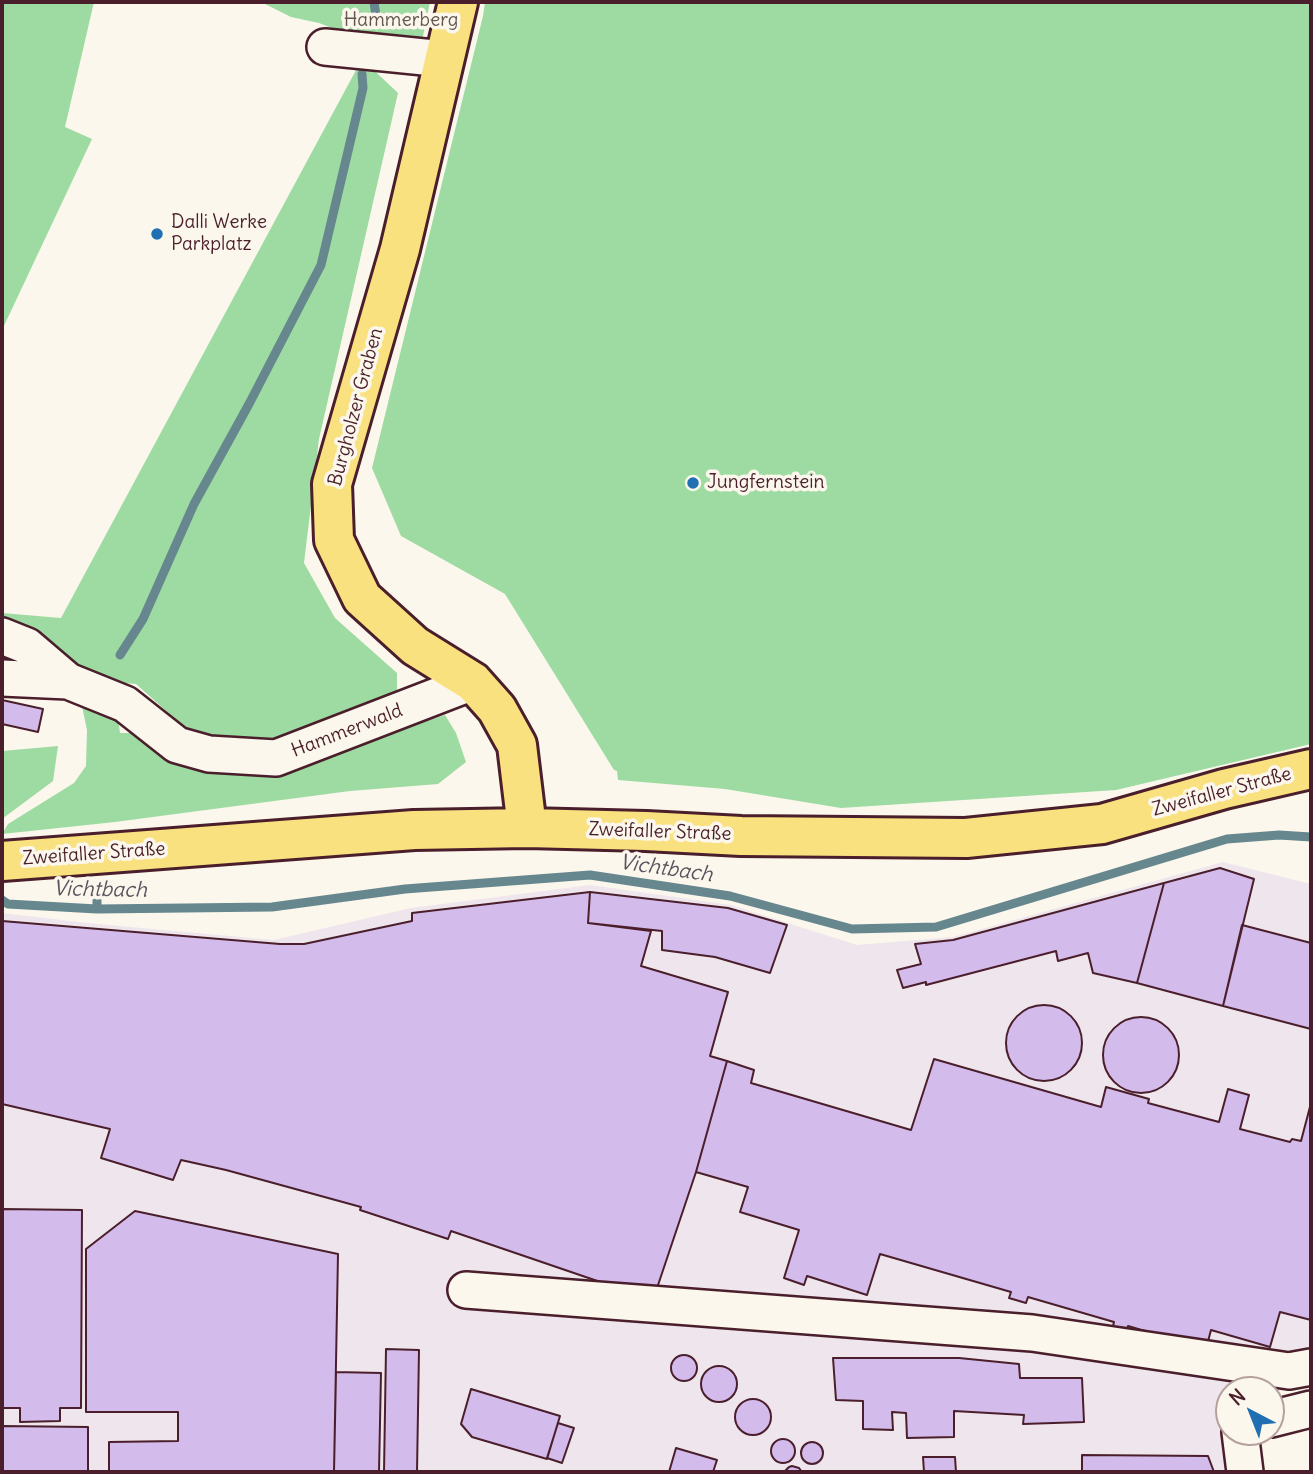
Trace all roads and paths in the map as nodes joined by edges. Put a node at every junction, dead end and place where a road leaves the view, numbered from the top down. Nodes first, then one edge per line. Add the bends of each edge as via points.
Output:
1 (458, 2) edge
2 (325, 47) dead end
3 (444, 59) junction
4 (2, 636) edge
5 (2, 678) edge
6 (68, 681) junction
7 (473, 682) junction
8 (1311, 769) edge
9 (527, 828) junction
10 (2, 861) edge
11 (466, 1290) dead end
12 (1311, 1367) edge
13 (1311, 1409) edge
14 (1285, 1416) edge
15 (1242, 1446) edge
16 (1245, 1472) edge

1 - 3 main road, Burgholzer Graben
2 - 3 street
3 - 7 main road, Burgholzer Graben via 400,249 332,484 334,540 362,598 415,646
4 - 6 street, Hammerwald via 27,646
5 - 6 street, Hammerwald
6 - 7 street, Hammerwald via 125,704 177,745 209,754 276,758
7 - 9 main road, Burgholzer Graben via 497,709 517,745
8 - 9 main road, Zweifaller Straße via 1102,824 966,838
9 - 10 main road, Zweifaller Straße via 414,830
11 - 12 street via 1032,1333 1289,1371
13 - 14 street
15 - 16 street

